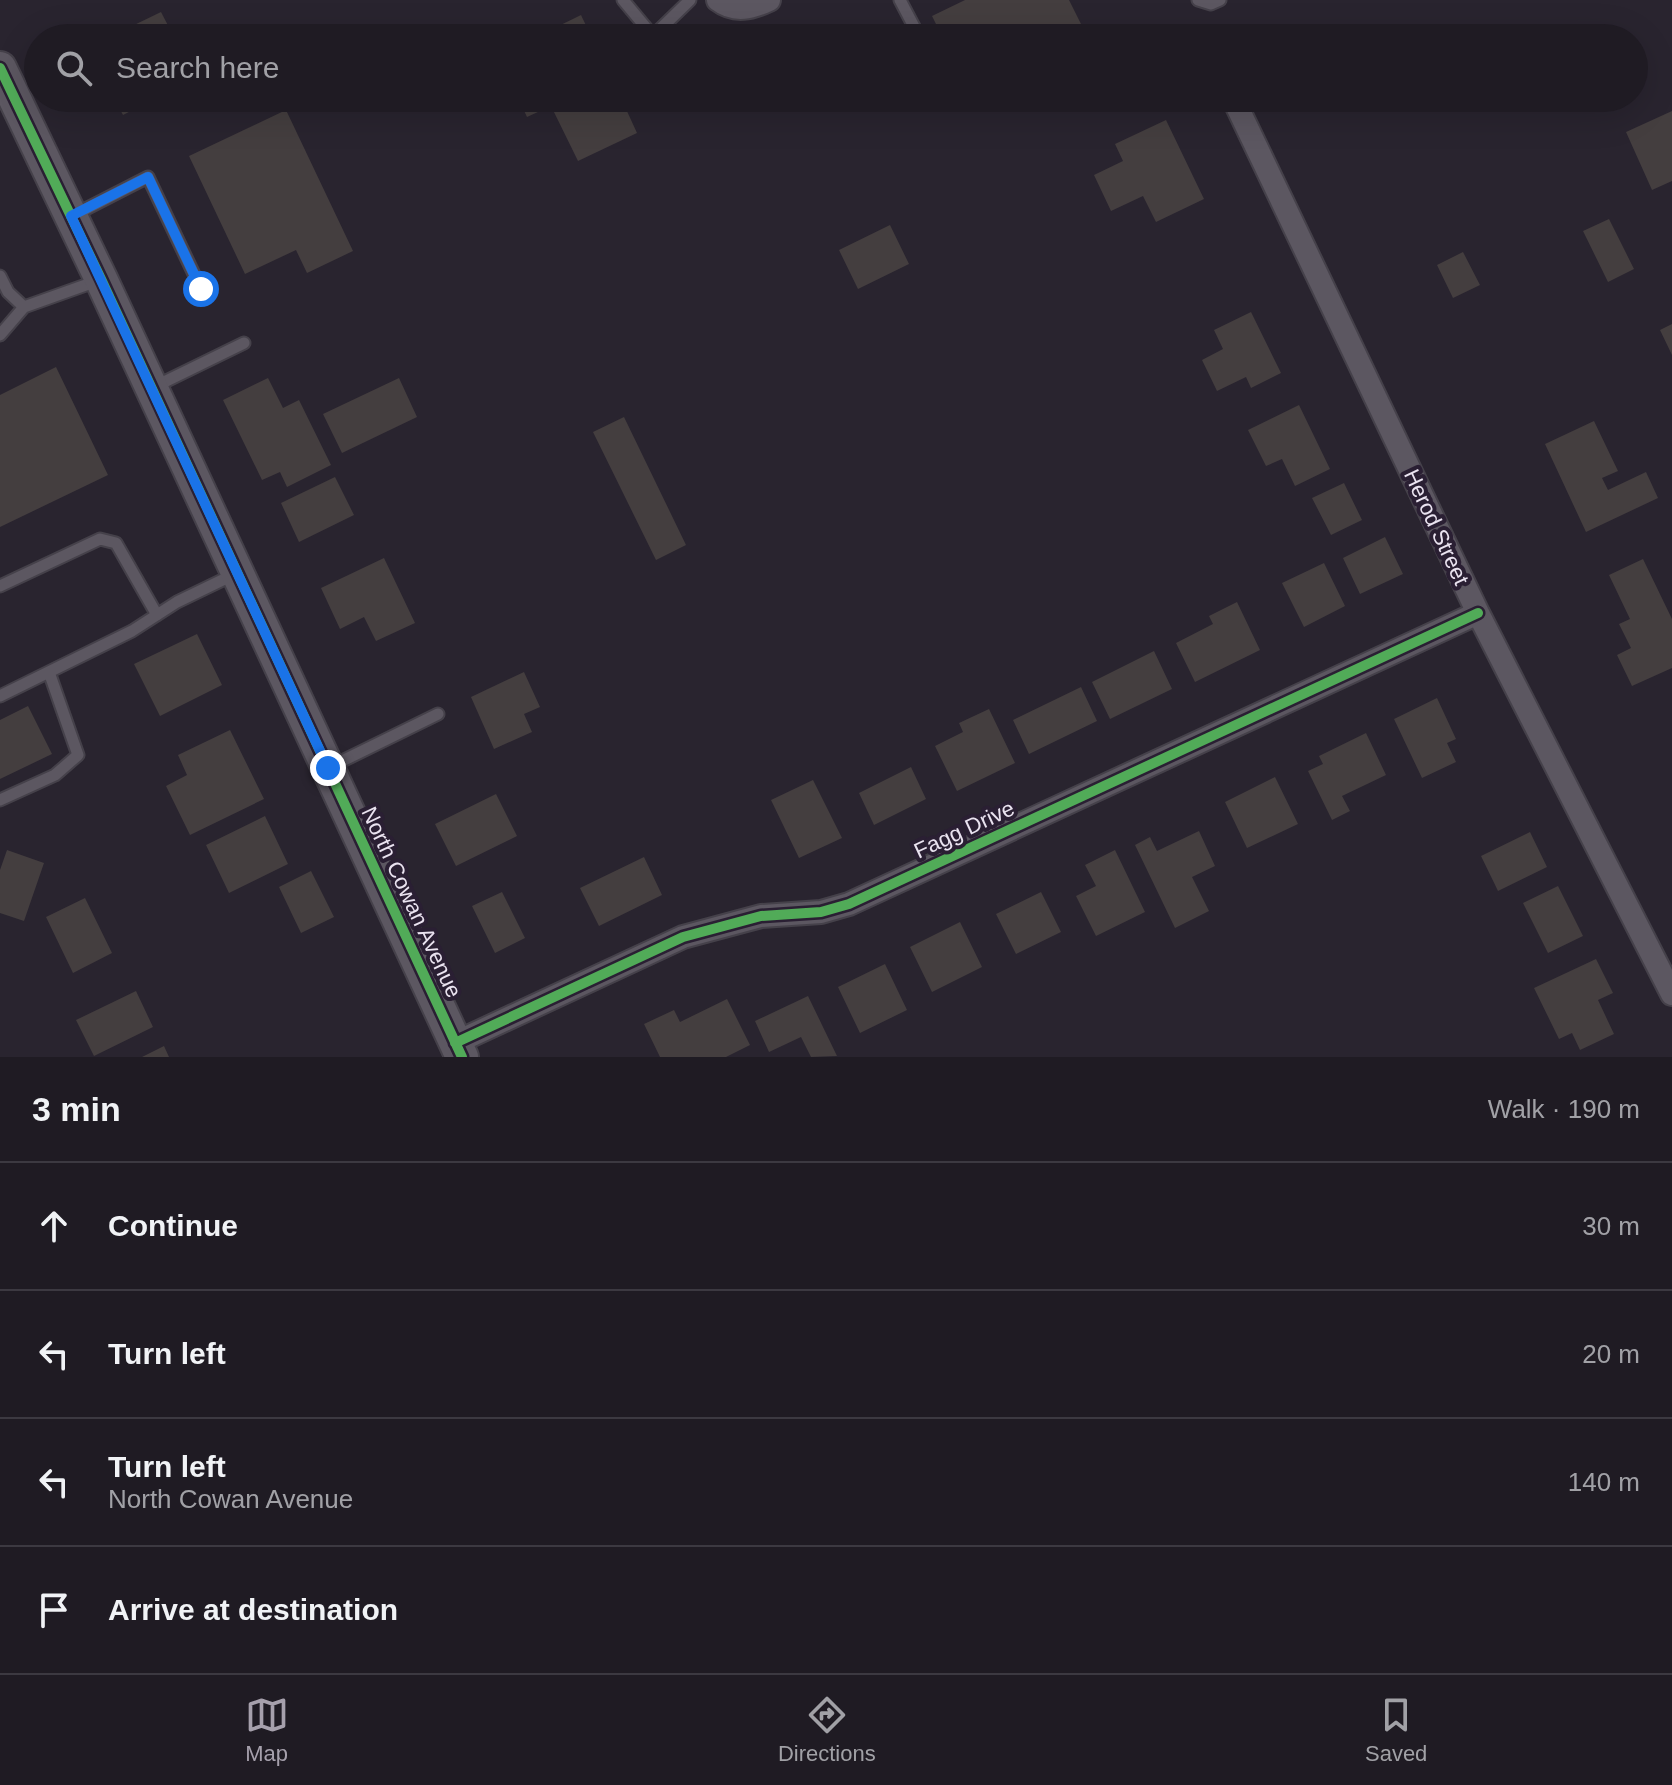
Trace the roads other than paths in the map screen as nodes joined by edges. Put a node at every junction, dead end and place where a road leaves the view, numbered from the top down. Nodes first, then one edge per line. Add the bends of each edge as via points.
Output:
1 (623, 0) edge
2 (690, 0) edge
3 (718, 0) edge
4 (769, 0) edge
5 (900, 0) edge
6 (1198, 0) edge
7 (1220, 0) edge
8 (643, 24) edge
9 (665, 24) edge
10 (913, 24) edge
11 (0, 68) edge
12 (1240, 112) edge
13 (71, 216) junction
14 (0, 276) edge
15 (101, 279) junction
16 (201, 289) dead end
17 (24, 307) junction
18 (0, 335) edge
19 (244, 343) dead end
20 (151, 388) junction
21 (237, 573) junction
22 (0, 586) edge
23 (1478, 613) junction
24 (157, 615) junction
25 (49, 672) junction
26 (0, 696) edge
27 (438, 714) dead end
28 (328, 768) junction
29 (0, 800) edge
30 (1672, 994) edge
31 (459, 1050) edge

1 - 8 lane
2 - 9 lane
3 - 4 street via 749,9
5 - 10 lane
6 - 7 lane
11 - 13 street, North Cowan Avenue
12 - 23 street, Herod Street
13 - 15 street, North Cowan Avenue
13 - 16 lane via 148,177
14 - 17 lane
15 - 17 lane
15 - 20 street, North Cowan Avenue
17 - 18 lane
19 - 20 lane
20 - 21 street, North Cowan Avenue
21 - 24 lane
21 - 28 street, North Cowan Avenue
22 - 24 lane via 100,539 116,543
23 - 30 street, Herod Street
23 - 31 street, Fagg Drive via 849,904 821,912 761,916 683,937
24 - 25 lane
25 - 26 lane
25 - 29 lane via 78,755 55,775
27 - 28 lane
28 - 31 street, North Cowan Avenue

